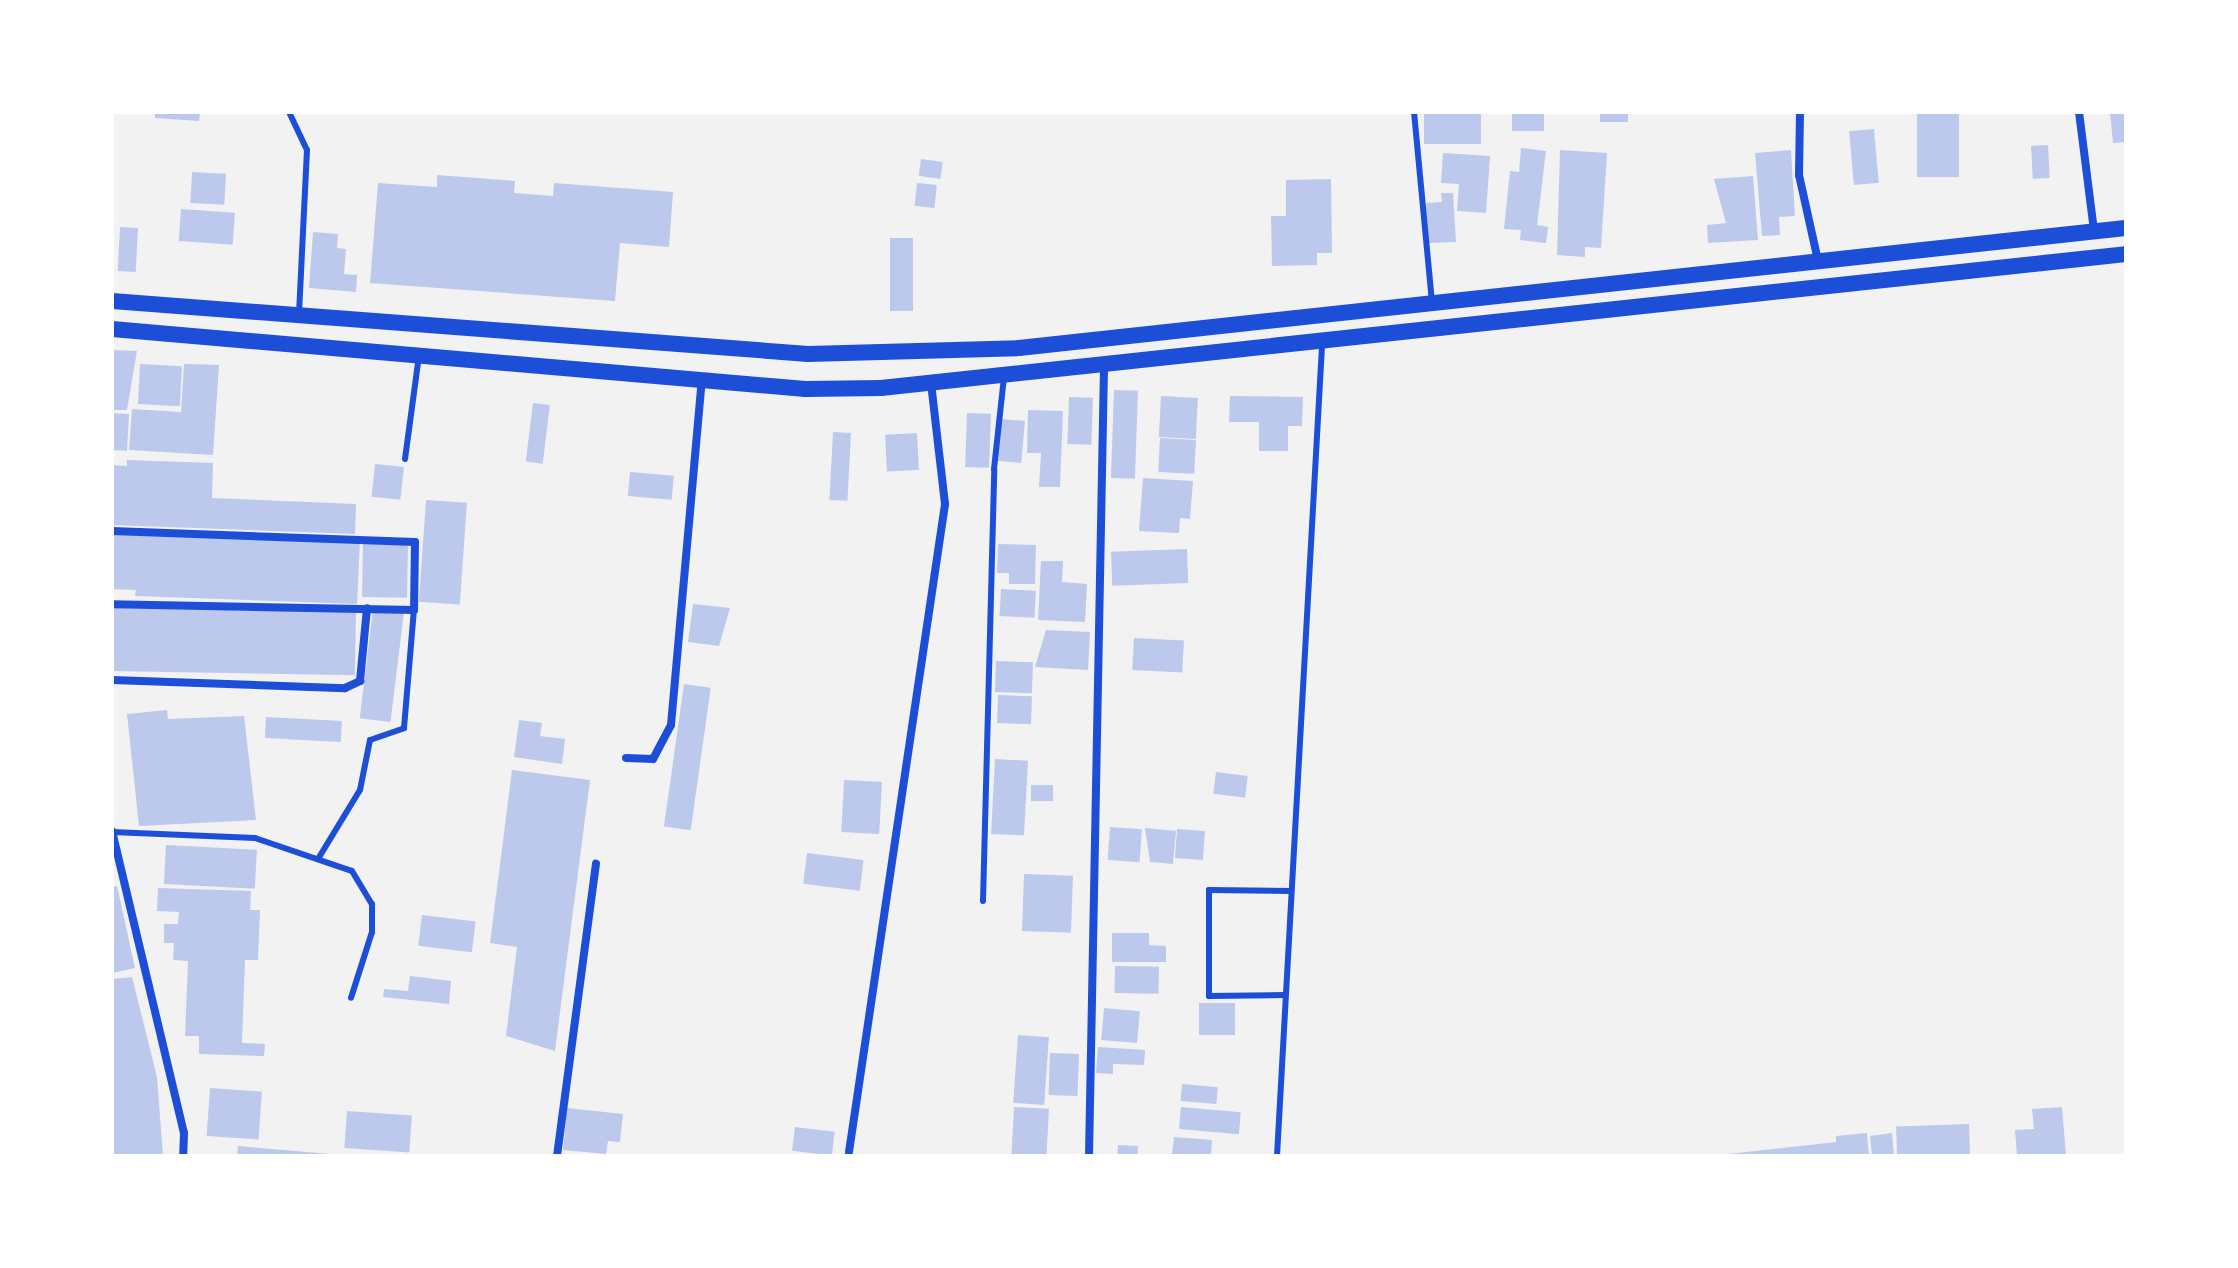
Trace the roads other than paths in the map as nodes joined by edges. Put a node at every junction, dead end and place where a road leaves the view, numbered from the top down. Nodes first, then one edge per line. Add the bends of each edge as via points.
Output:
1 (289, 112) edge
2 (1414, 112) edge
3 (1800, 112) edge
4 (2079, 112) edge
5 (2126, 228) edge
6 (2094, 231) junction
7 (2126, 254) edge
8 (1818, 261) junction
9 (112, 301) edge
10 (1432, 304) junction
11 (299, 317) junction
12 (112, 329) edge
13 (1322, 345) junction
14 (419, 355) junction
15 (1104, 366) junction
16 (1004, 377) junction
17 (702, 380) junction
18 (931, 383) junction
19 (405, 459) dead end
20 (112, 531) edge
21 (112, 604) edge
22 (367, 608) junction
23 (414, 610) junction
24 (112, 680) edge
25 (626, 758) dead end
26 (112, 831) edge
27 (318, 859) junction
28 (596, 864) dead end
29 (124, 878) junction
30 (112, 879) edge
31 (1290, 891) junction
32 (983, 901) dead end
33 (1284, 995) junction
34 (351, 998) dead end
35 (849, 1152) dead end
36 (183, 1156) edge
37 (557, 1156) edge
38 (1089, 1156) edge
39 (1277, 1156) edge

1 - 11 lane via 307,150
2 - 10 lane
3 - 8 street via 1799,175
4 - 6 street
5 - 6 main road
6 - 8 main road
7 - 13 main road
8 - 10 main road
9 - 11 main road
10 - 11 main road via 1019,348 808,354
12 - 14 main road
13 - 15 main road
13 - 31 lane
14 - 17 main road
14 - 19 lane
15 - 16 main road
15 - 38 street
16 - 18 main road
16 - 32 lane via 994,469
17 - 18 main road via 805,389
17 - 25 street via 671,725 653,759
18 - 35 street via 945,504
20 - 23 street via 415,542
21 - 22 street
22 - 23 street
22 - 24 street via 360,681 345,688
23 - 27 lane via 404,728 370,740 360,790
26 - 27 lane via 255,838
26 - 29 street
27 - 34 lane via 352,871 372,904 372,932
28 - 37 street
29 - 30 street
29 - 36 street via 184,1133
31 - 33 lane
31 - 33 lane via 1209,890 1209,996
33 - 39 lane

